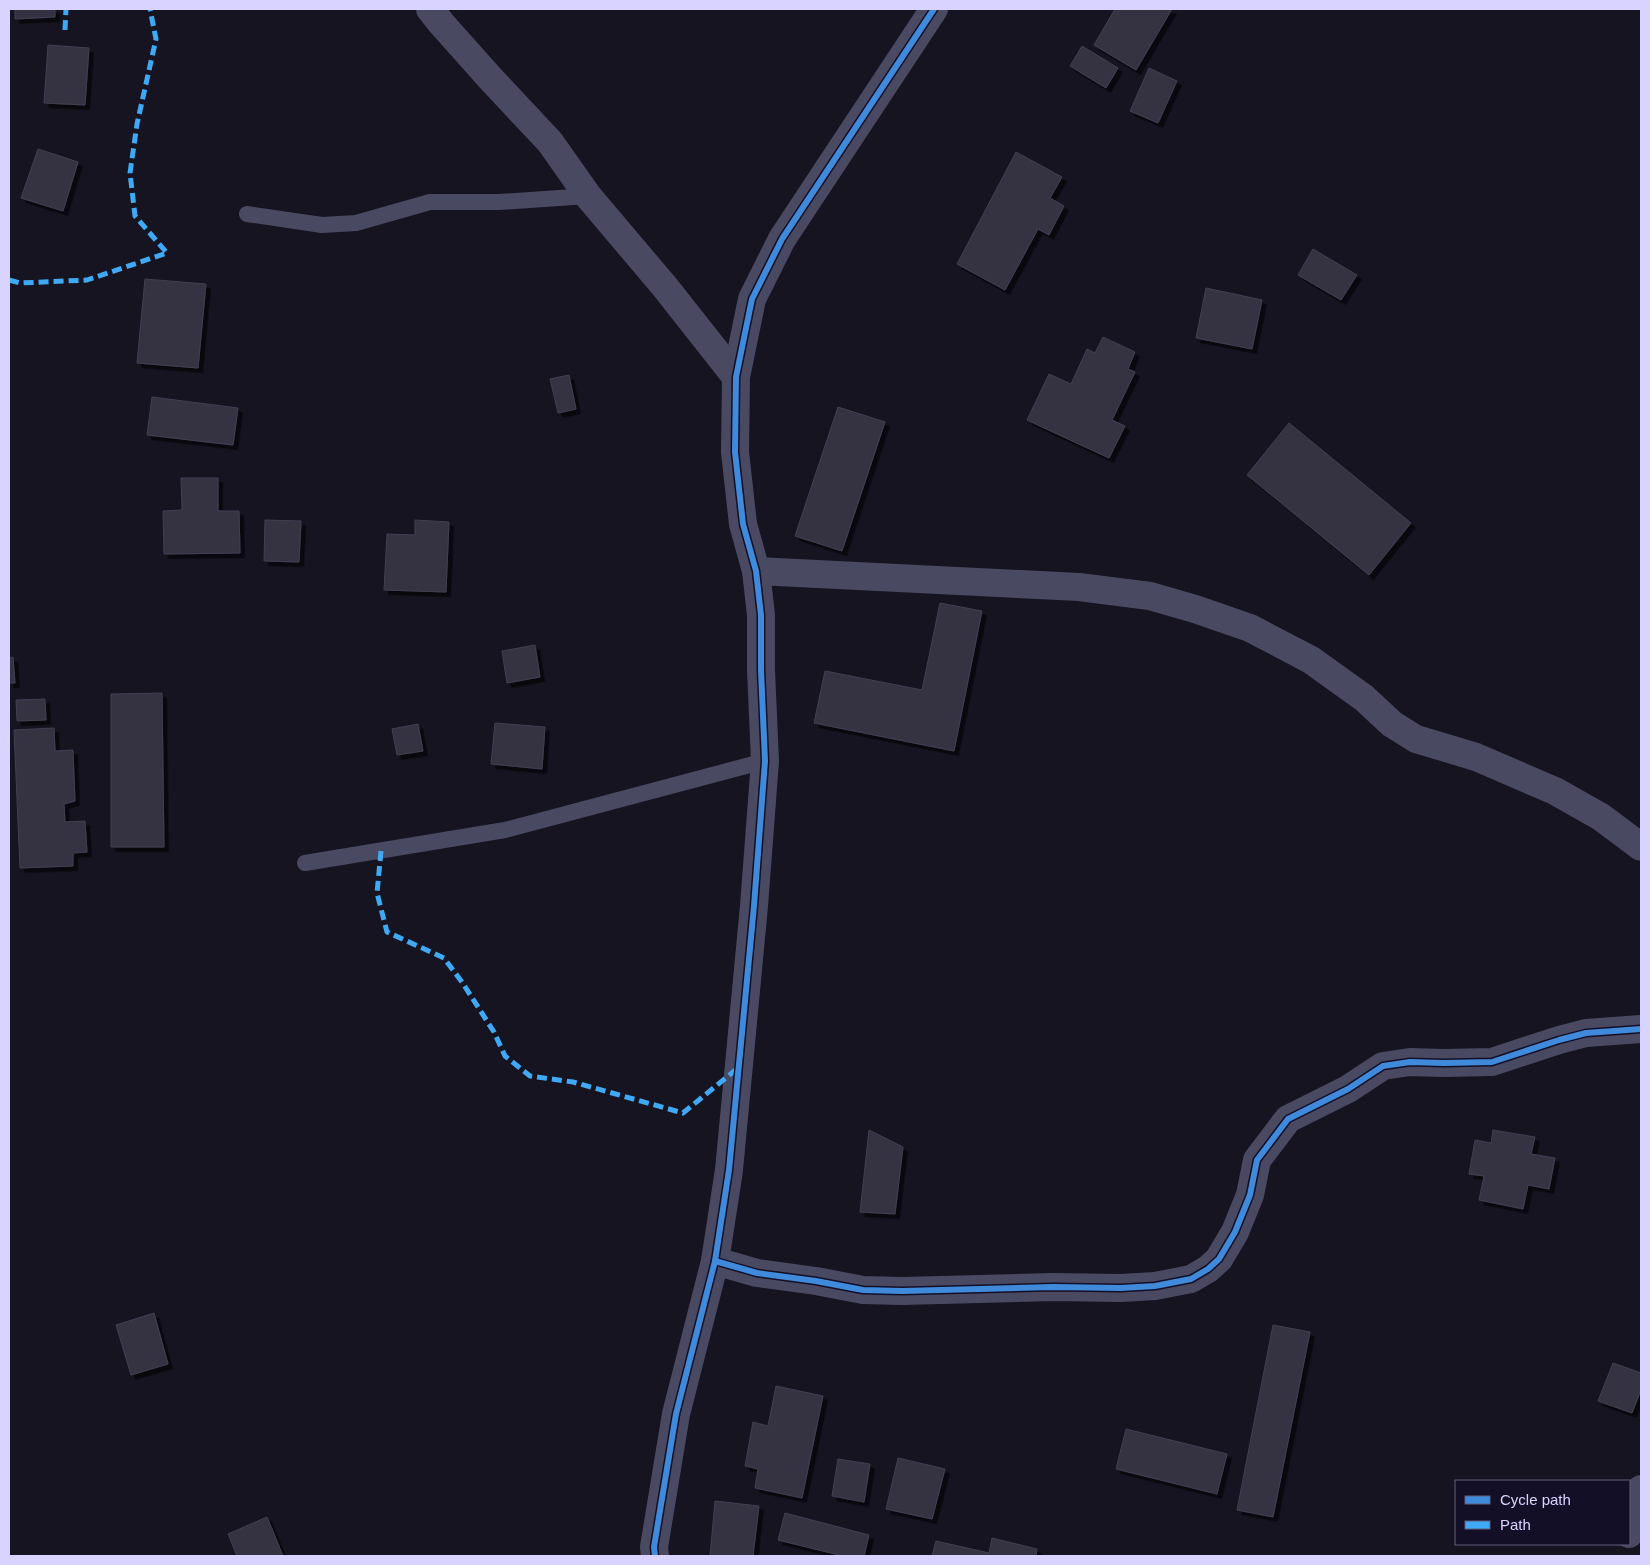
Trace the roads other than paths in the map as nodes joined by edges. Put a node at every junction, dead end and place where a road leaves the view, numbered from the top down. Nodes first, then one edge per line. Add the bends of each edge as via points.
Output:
1 (430, 9) edge
2 (934, 9) edge
3 (588, 196) junction
4 (247, 214) dead end
5 (736, 377) junction
6 (756, 571) junction
7 (765, 761) junction
8 (1641, 847) edge
9 (305, 863) dead end
10 (1641, 1030) edge
11 (716, 1261) junction
12 (1641, 1489) edge
13 (1630, 1530) edge
14 (654, 1556) edge

1 - 3 street via 550,142
2 - 5 street via 782,239 752,299
3 - 4 lane via 499,202 430,202 356,223 322,225
3 - 5 street
5 - 6 street via 735,452 743,524
6 - 7 street via 761,615
6 - 8 street via 1079,586 1150,596 1195,609 1250,628 1311,660 1416,739 1476,757 1555,791 1601,817
7 - 9 lane via 504,830
7 - 11 street via 730,1170
10 - 11 street via 1586,1032 1492,1062 1410,1062 1383,1066 1348,1089 1288,1119 1257,1160 1250,1195 1235,1232 1219,1259 1191,1279 1121,1288 1053,1286 863,1290 757,1273
11 - 14 street via 676,1414
12 - 13 street

